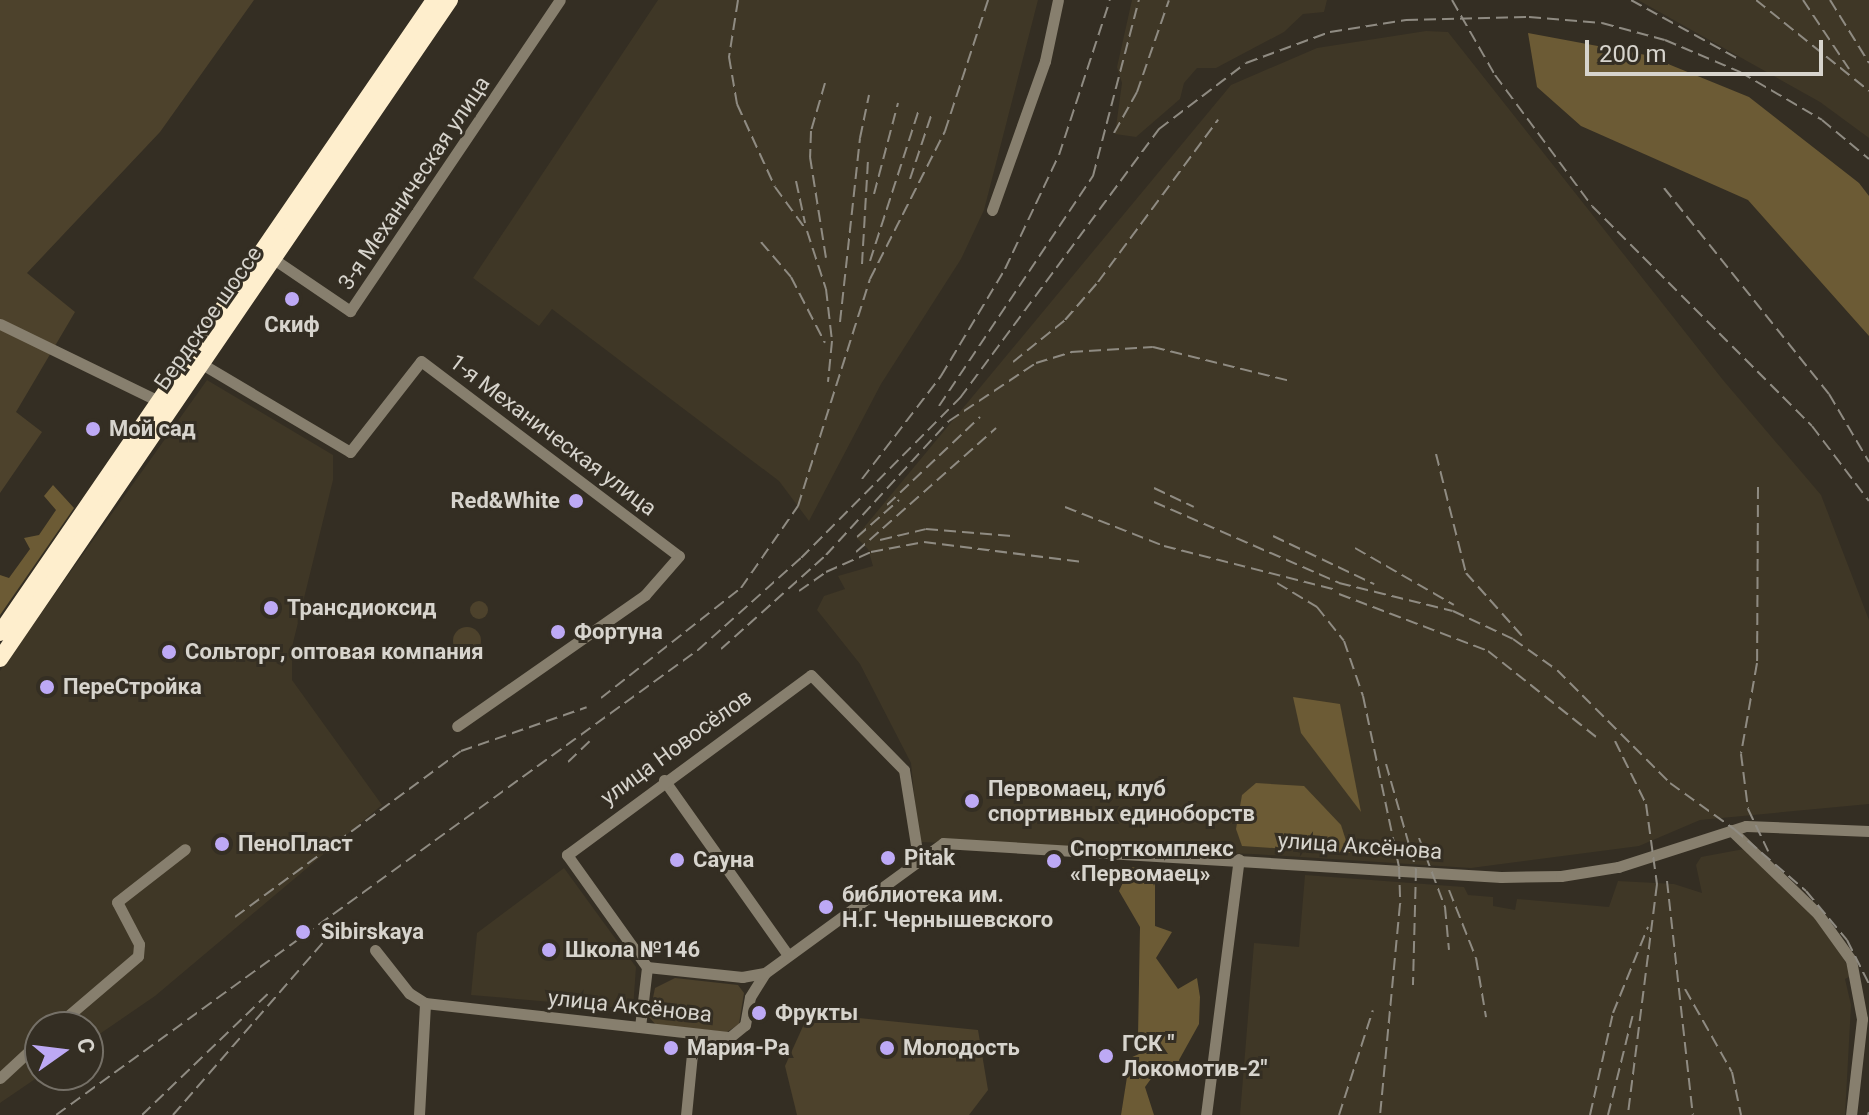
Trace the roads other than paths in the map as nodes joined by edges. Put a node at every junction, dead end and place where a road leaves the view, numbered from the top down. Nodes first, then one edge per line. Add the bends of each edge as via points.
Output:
1 (434, 0) edge
2 (450, 0) edge
3 (560, 0) edge
4 (1058, 0) edge
5 (992, 210) dead end
6 (275, 260) junction
7 (0, 324) edge
8 (196, 360) junction
9 (166, 404) junction
10 (0, 633) edge
11 (0, 659) edge
12 (457, 726) dead end
13 (664, 780) junction
14 (1731, 830) junction
15 (1869, 831) edge
16 (185, 849) dead end
17 (918, 857) junction
18 (1239, 859) junction
19 (375, 950) dead end
20 (787, 954) junction
21 (647, 967) junction
22 (765, 973) junction
23 (425, 1003) junction
24 (74, 1011) edge
25 (640, 1027) junction
26 (694, 1034) junction
27 (24, 1056) edge
28 (0, 1078) edge
29 (419, 1115) edge
30 (686, 1115) edge
31 (1206, 1115) edge
32 (1851, 1115) edge

1 - 8 highway, Бердское шоссе
2 - 6 highway, Бердское шоссе
3 - 6 street, 3-я Механическая улица via 350,311
4 - 5 street via 1045,61
6 - 8 highway, Бердское шоссе
7 - 9 street
8 - 9 highway, Бердское шоссе
8 - 12 street, 1-я Механическая улица via 350,452 421,361 679,556 645,595
9 - 10 highway, Бердское шоссе
9 - 11 highway, Бердское шоссе
13 - 17 street, улица Новосёлов via 811,675 904,770
13 - 20 street
13 - 21 street, улица Новосёлов via 567,855
14 - 15 street, улица Аксёнова via 1763,824
14 - 18 street, улица Аксёнова via 1662,855 1561,876 1501,877
14 - 32 street via 1825,921 1851,960 1862,1019
16 - 24 street via 117,902 139,944 138,956
17 - 18 street, улица Аксёнова via 943,843
17 - 20 street, улица Аксёнова
18 - 31 street
19 - 23 street via 409,993
20 - 22 street, улица Аксёнова
21 - 22 street via 742,977
21 - 25 street
22 - 26 street, улица Аксёнова via 736,1034
23 - 25 street, улица Аксёнова
23 - 29 street
25 - 26 street, улица Аксёнова
26 - 30 street
27 - 28 street

